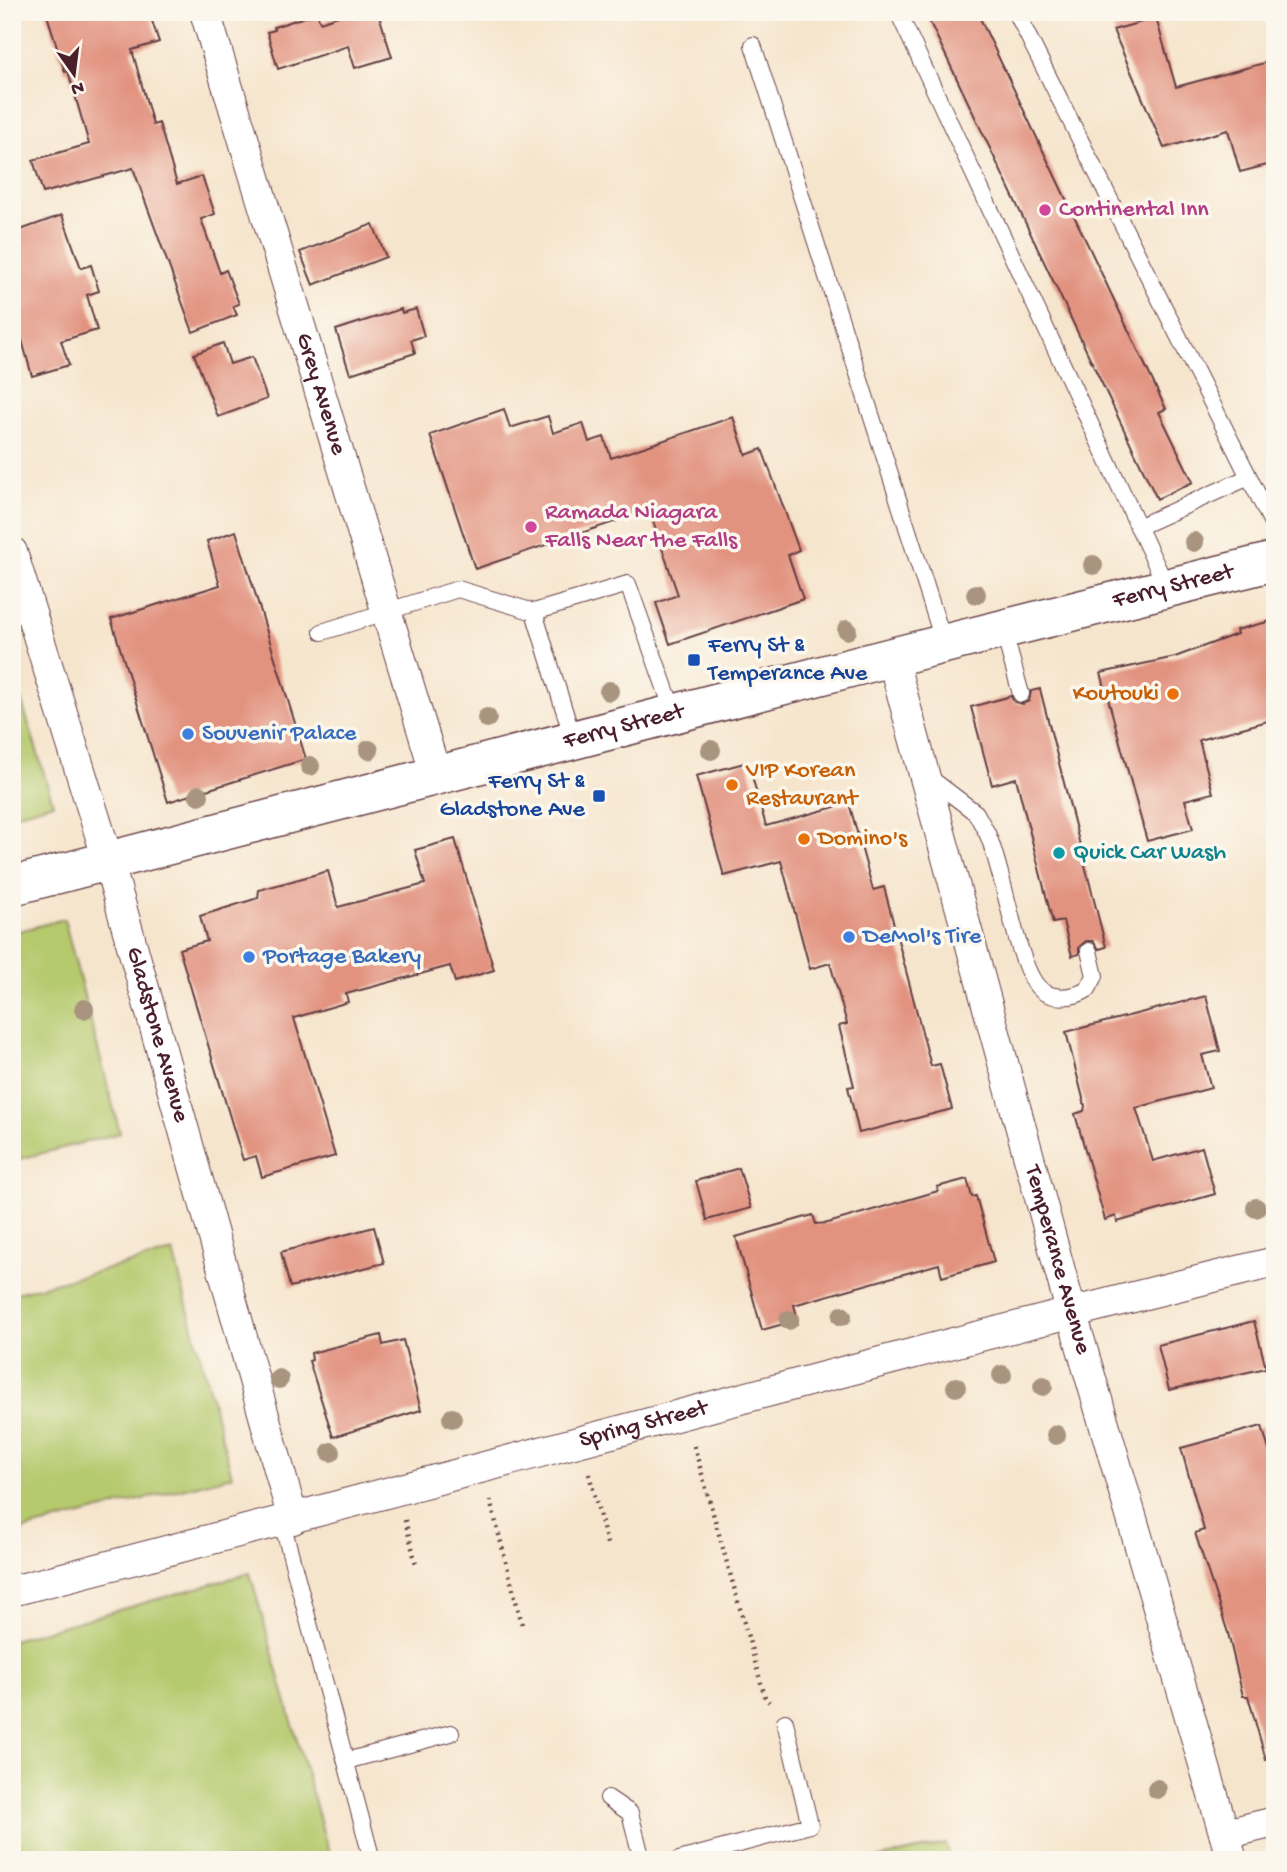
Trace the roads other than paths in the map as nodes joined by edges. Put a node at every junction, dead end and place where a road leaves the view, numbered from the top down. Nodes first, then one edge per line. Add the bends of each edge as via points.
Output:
1 (205, 12) edge
2 (898, 12) edge
3 (1016, 12) edge
4 (753, 45) dead end
5 (1249, 477) junction
6 (1138, 527) junction
7 (1275, 529) edge
8 (12, 552) edge
9 (1275, 561) edge
10 (1167, 588) junction
11 (386, 611) junction
12 (534, 612) junction
13 (1003, 629) junction
14 (323, 632) dead end
15 (944, 643) junction
16 (892, 657) junction
17 (1021, 694) dead end
18 (674, 713) junction
19 (573, 739) junction
20 (924, 774) junction
21 (436, 775) junction
22 (108, 860) junction
23 (12, 886) edge
24 (1089, 951) dead end
25 (1275, 1262) edge
26 (1071, 1311) junction
27 (288, 1521) junction
28 (12, 1591) edge
29 (785, 1722) road end
30 (451, 1733) dead end
31 (346, 1761) junction
32 (608, 1798) dead end
33 (1275, 1822) edge
34 (1229, 1847) edge
35 (372, 1860) edge
36 (642, 1860) edge
37 (679, 1860) edge

1 - 11 street, Grey Avenue
2 - 6 lane
3 - 5 lane
4 - 15 lane
5 - 6 lane
5 - 7 lane
6 - 10 lane
8 - 22 street, Gladstone Avenue
9 - 10 main road, Ferry Street
10 - 13 main road, Ferry Street
11 - 12 lane via 458,589
11 - 14 lane
11 - 21 street, Grey Avenue
12 - 18 lane via 628,584
12 - 19 lane
13 - 15 main road, Ferry Street
13 - 17 lane
15 - 16 main road, Ferry Street
16 - 18 main road, Ferry Street
16 - 20 street, Temperance Avenue
18 - 19 main road, Ferry Street
19 - 21 main road, Ferry Street
20 - 24 lane via 976,813 987,833 1026,965 1039,989 1069,997 1088,989 1095,976
20 - 26 street, Temperance Avenue
21 - 22 main road, Ferry Street
22 - 23 main road, Ferry Street
22 - 27 street, Gladstone Avenue
25 - 26 street, Spring Street
26 - 27 street, Spring Street
26 - 34 street, Temperance Avenue
27 - 28 street, Spring Street
27 - 31 lane
29 - 37 lane via 810,1825
30 - 31 lane
31 - 35 lane
32 - 36 lane via 630,1813
33 - 34 street

